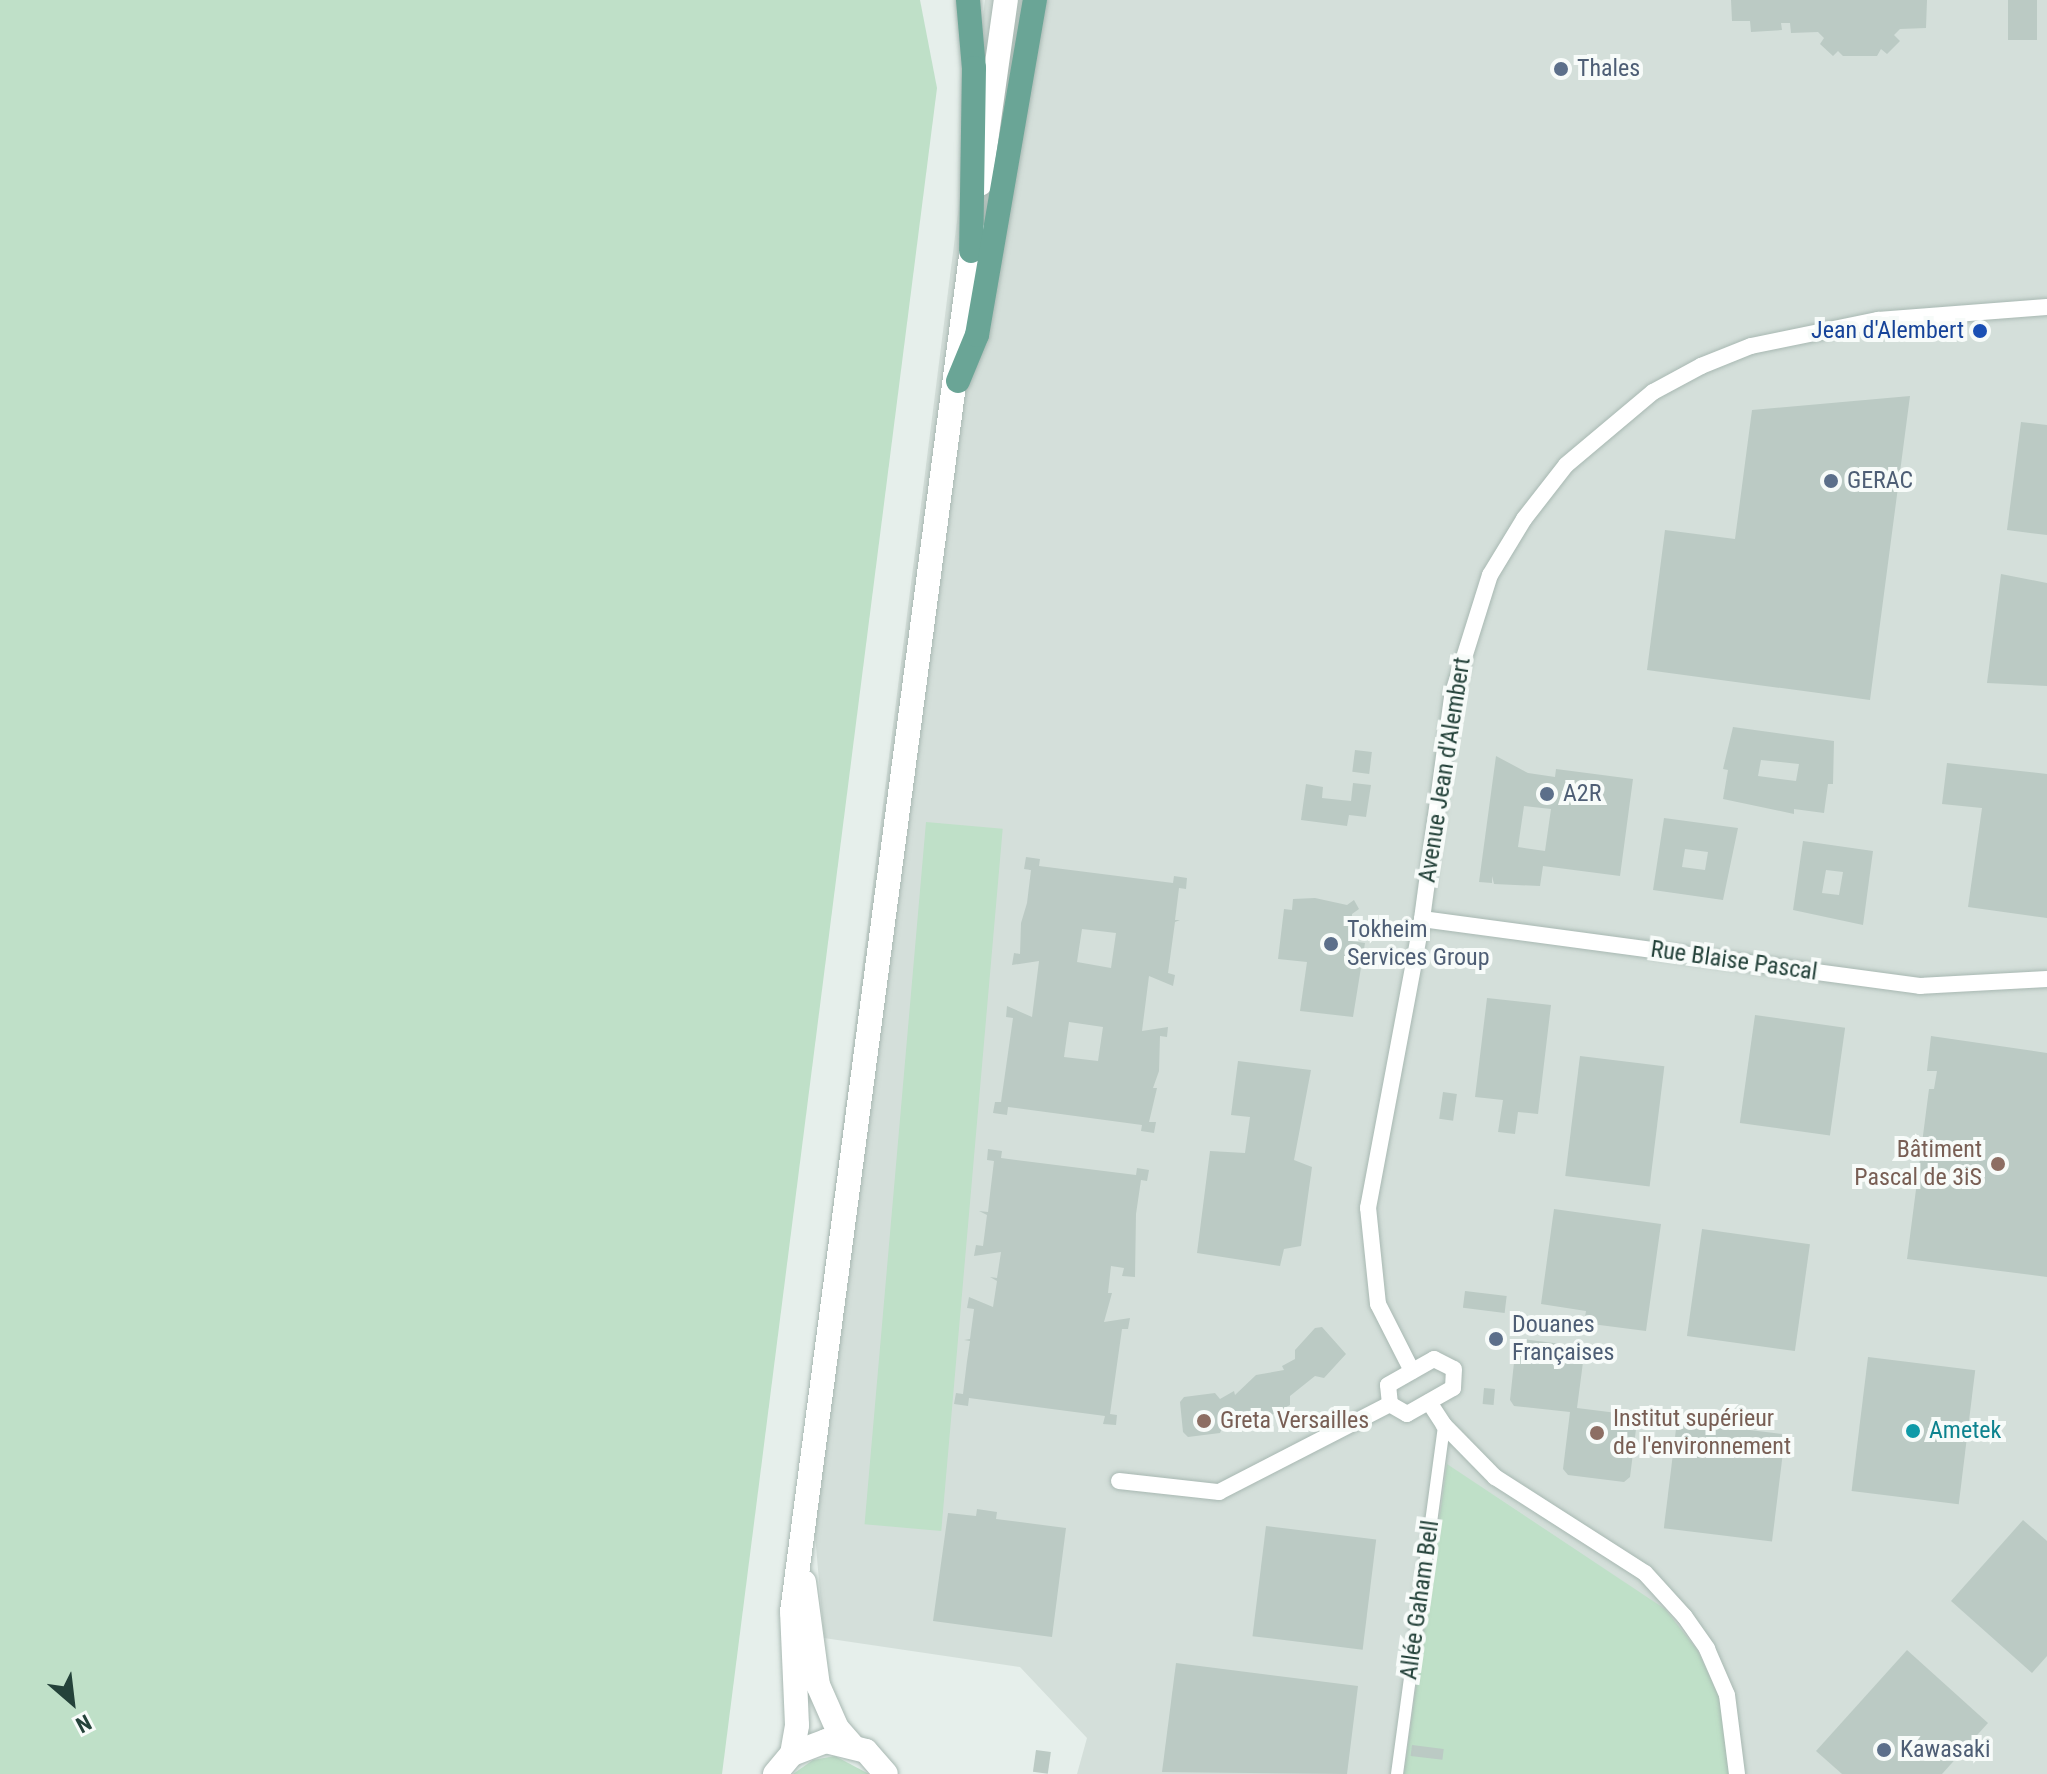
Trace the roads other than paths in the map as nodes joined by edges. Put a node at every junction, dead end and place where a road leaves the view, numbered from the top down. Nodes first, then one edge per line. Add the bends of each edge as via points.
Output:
1 (968, 0) edge
2 (1006, 0) edge
3 (1035, 0) edge
4 (971, 251) junction
5 (2047, 307) edge
6 (958, 381) junction
7 (1422, 919) junction
8 (2047, 979) edge
9 (1412, 1371) junction
10 (1429, 1402) junction
11 (1390, 1404) junction
12 (1444, 1425) junction
13 (1119, 1481) dead end
14 (801, 1561) junction
15 (852, 1745) junction
16 (792, 1754) junction
17 (775, 1774) edge
18 (886, 1774) edge
19 (1397, 1774) edge
20 (1737, 1774) edge

1 - 4 main road via 974,68
2 - 4 main road
3 - 6 main road via 977,335
4 - 6 main road
5 - 7 street, Avenue Jean d'Alembert via 1878,320 1751,346 1653,392 1566,465 1490,575 1466,642 1452,696
6 - 14 main road
7 - 8 street, Rue Blaise Pascal via 1920,986
7 - 9 street, Avenue Jean d'Alembert via 1368,1208 1378,1304
9 - 10 street via 1434,1359 1454,1369 1453,1388
9 - 11 street via 1388,1385
10 - 11 street via 1407,1414
10 - 12 street
11 - 13 street via 1219,1492
12 - 19 street, Allée Gaham Bell
12 - 20 street via 1495,1477 1645,1573 1685,1617 1707,1649 1727,1695
14 - 15 main road via 818,1685 837,1728
14 - 16 main road via 792,1612 797,1725
15 - 16 main road via 826,1741
15 - 18 main road via 866,1751
16 - 17 main road

